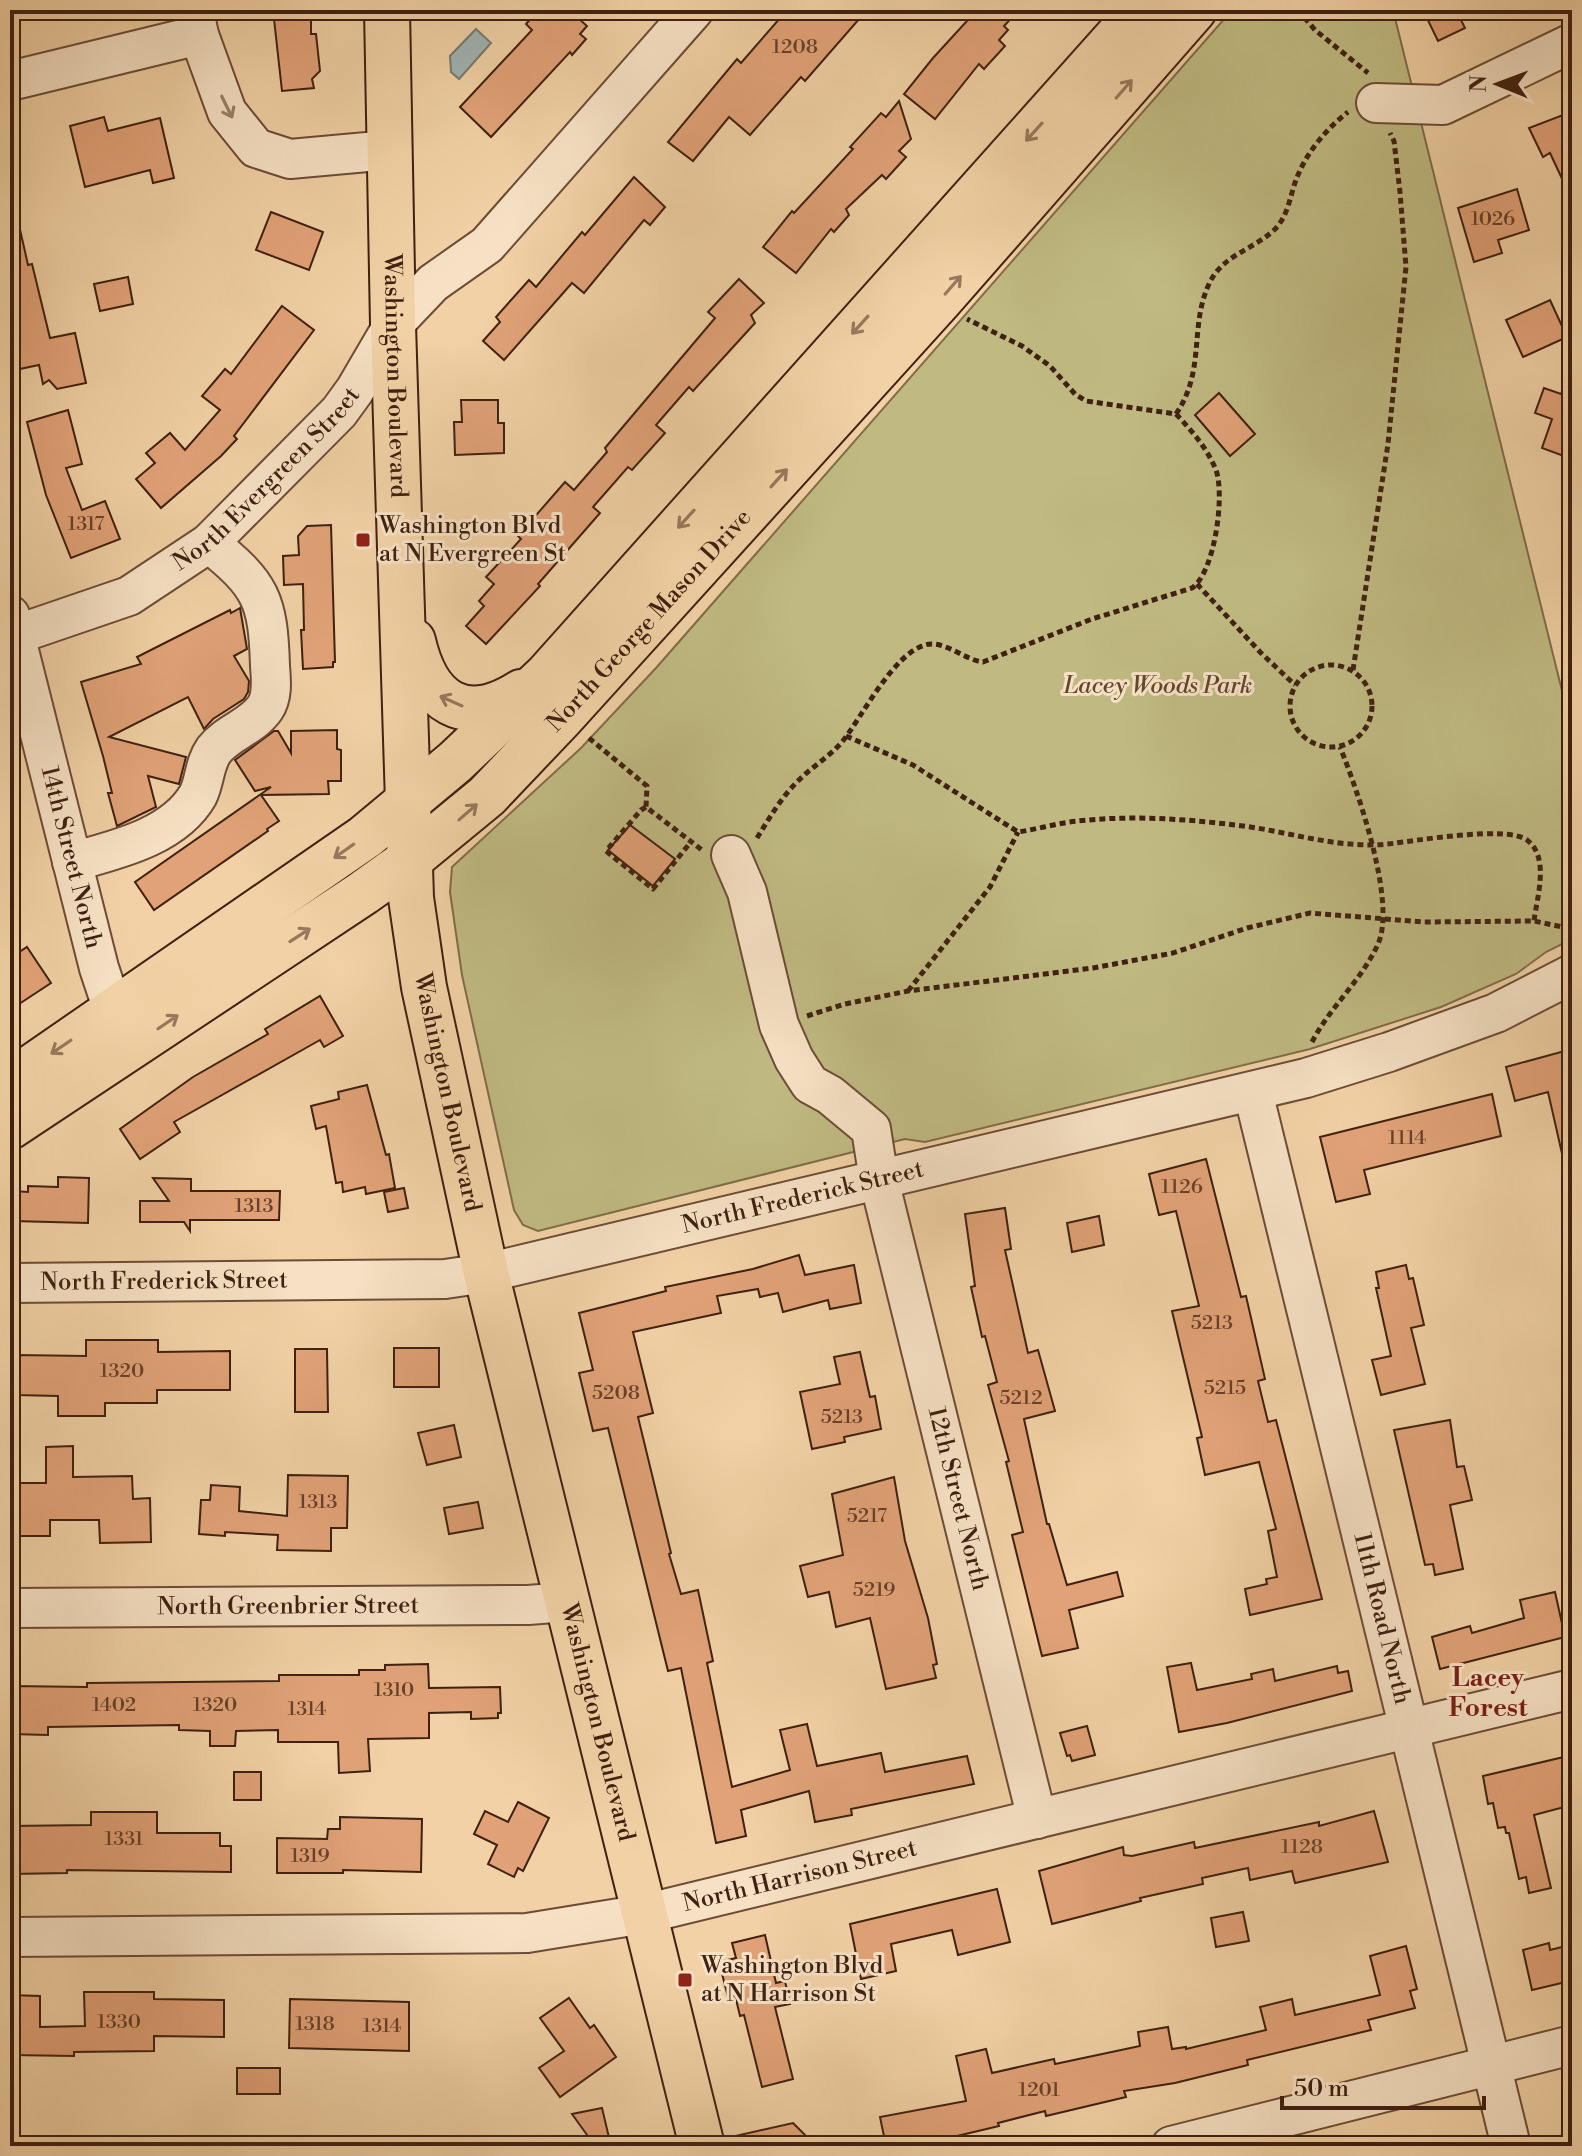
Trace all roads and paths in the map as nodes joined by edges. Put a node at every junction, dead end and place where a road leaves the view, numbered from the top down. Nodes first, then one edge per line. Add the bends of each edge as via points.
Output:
1 (387, 10) edge
2 (694, 10) edge
3 (1141, 10) edge
4 (1194, 10) edge
5 (1298, 10) edge
6 (196, 22) edge
7 (1572, 43) edge
8 (10, 81) edge
9 (1376, 103) junction
10 (389, 150) junction
11 (973, 322) dead end
12 (393, 325) junction
13 (1176, 414) junction
14 (209, 543) junction
15 (1197, 584) junction
16 (402, 596) junction
17 (12, 625) edge
18 (1353, 670) junction
19 (547, 675) junction
20 (1295, 685) junction
21 (563, 716) junction
22 (846, 736) junction
23 (1340, 747) junction
24 (406, 804) junction
25 (646, 807) junction
26 (1018, 832) junction
27 (690, 843) junction
28 (1373, 845) junction
29 (731, 855) junction
30 (408, 861) junction
31 (72, 862) junction
32 (1385, 917) junction
33 (1534, 921) junction
34 (1572, 929) edge
35 (1572, 974) edge
36 (908, 991) junction
37 (779, 1025) junction
38 (120, 1030) junction
39 (1306, 1078) junction
40 (10, 1082) edge
41 (1253, 1092) junction
42 (10, 1127) edge
43 (879, 1180) junction
44 (486, 1273) junction
45 (10, 1283) edge
46 (566, 1602) junction
47 (10, 1608) edge
48 (1572, 1689) edge
49 (1409, 1730) junction
50 (1037, 1819) junction
51 (644, 1914) junction
52 (10, 1937) edge
53 (1572, 2045) edge
54 (1492, 2066) junction
55 (702, 2146) edge
56 (1171, 2146) edge
57 (1511, 2146) edge

1 - 10 main road, Washington Boulevard
2 - 12 street, North Evergreen Street via 487,245 433,283
3 -> 19 main road, North George Mason Drive
21 -> 4 main road, North George Mason Drive
5 - 9 path via 1373,77
6 - 8 street
6 -> 10 street via 227,112 256,148 290,159
7 - 9 street via 1443,105
9 - 13 path via 1350,110 1334,122 1297,176 1276,229 1216,271 1204,296 1194,379
9 - 18 path via 1394,141 1406,267 1388,444
10 - 12 main road, Washington Boulevard
11 - 13 path via 1022,346 1086,401
12 - 14 street, North Evergreen Street via 339,412
12 - 16 main road, Washington Boulevard
13 - 15 path via 1205,449 1217,473 1220,497 1208,563
14 - 17 street, North Evergreen Street via 129,596
14 - 31 street via 260,595 269,624 267,705 212,752 200,792 187,811 123,848
15 - 20 path
15 - 22 path via 983,662 933,644 920,646 877,691
19 -> 16 main road via 497,706 466,708 446,701 428,684
16 - 24 main road, Washington Boulevard
17 - 31 street, 14th Street North
18 - 20 path via 1341,665 1315,667
18 - 23 path via 1369,689 1373,712 1363,733
19 - 24 main road, North George Mason Drive
20 - 23 path via 1290,697 1294,724 1313,743
21 - 25 path via 647,786
30 -> 21 main road, North George Mason Drive via 487,796
22 - 26 path via 913,765
22 - 29 path via 787,793 750,848
23 - 28 path
24 - 30 main road, Washington Boulevard
24 -> 38 main road, North George Mason Drive
25 - 27 path
25 - 27 path via 606,851 653,889
26 - 28 path via 1077,821 1157,818
26 - 36 path via 990,887
27 - 29 path
28 - 32 path
28 - 33 path via 1478,834 1526,839 1538,855
29 - 37 street, 12th Street North via 747,892
38 -> 30 main road, North George Mason Drive
30 - 44 main road, Washington Boulevard via 424,987
31 - 38 street, 14th Street North
32 - 33 path
32 - 36 path via 1310,913 1173,953
32 - 39 path via 1378,944 1322,1022 1311,1045
33 - 34 path
35 - 39 street, North Frederick Street via 1496,1013
36 - 37 path
37 - 43 street, 12th Street North via 810,1084 871,1129
38 -> 40 main road, North George Mason Drive
38 - 42 main road, North George Mason Drive
39 - 41 street, North Frederick Street
41 - 43 street, North Frederick Street
41 - 49 street, 11th Road North
43 - 44 street, North Frederick Street
43 - 50 street, 12th Street North
44 - 45 street, North Frederick Street via 445,1279
44 - 46 main road, Washington Boulevard
46 - 47 street, North Greenbrier Street
46 - 51 main road, Washington Boulevard
48 - 49 street, North Harrison Street
49 - 50 street, North Harrison Street
49 - 54 street, 11th Road North
50 - 51 street, North Harrison Street
51 - 52 street, North Harrison Street via 527,1933
51 - 55 main road, Washington Boulevard
53 - 54 street
54 - 56 street
54 - 57 street, 11th Road North

